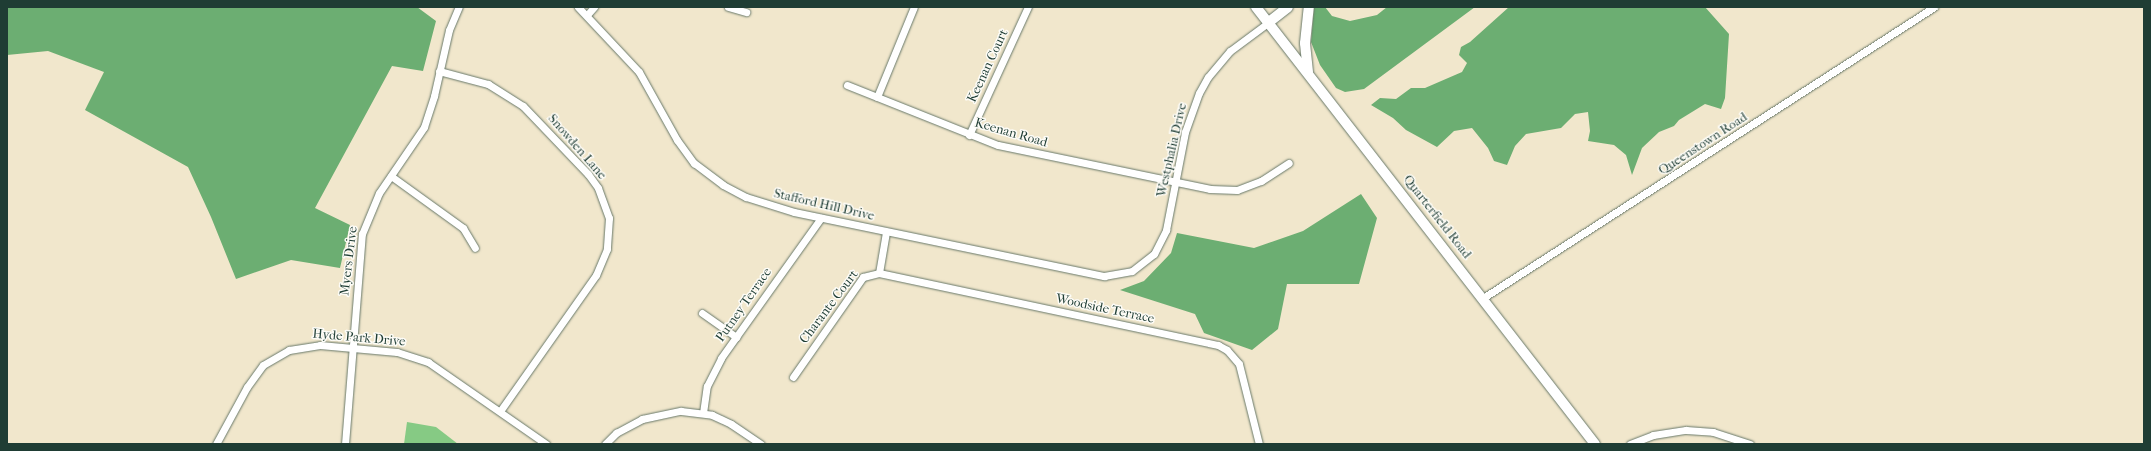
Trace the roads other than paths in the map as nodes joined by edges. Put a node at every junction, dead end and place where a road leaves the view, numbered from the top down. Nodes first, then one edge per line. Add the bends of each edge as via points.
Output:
1 (459, 7) edge
2 (578, 7) edge
3 (594, 7) edge
4 (728, 7) edge
5 (914, 7) edge
6 (1028, 7) edge
7 (1256, 7) edge
8 (1288, 7) edge
9 (1309, 7) edge
10 (1934, 7) edge
11 (746, 12) dead end
12 (587, 14) junction
13 (1269, 22) junction
14 (439, 71) junction
15 (1308, 72) junction
16 (847, 85) dead end
17 (877, 97) junction
18 (969, 134) junction
19 (1289, 163) dead end
20 (392, 176) junction
21 (1175, 183) junction
22 (821, 218) junction
23 (886, 232) junction
24 (475, 248) dead end
25 (1147, 261) joint
26 (879, 273) junction
27 (1484, 298) junction
28 (702, 313) dead end
29 (736, 336) junction
30 (352, 348) junction
31 (793, 377) dead end
32 (500, 411) junction
33 (703, 412) junction
34 (216, 444) edge
35 (345, 444) edge
36 (546, 444) edge
37 (605, 444) edge
38 (761, 444) edge
39 (1259, 444) edge
40 (1595, 444) edge
41 (1630, 444) edge
42 (1750, 444) edge

1 - 14 street, Myers Drive via 449,30
2 - 12 street, Stafford Hill Drive
3 - 12 street
4 - 11 street
5 - 17 street
6 - 18 street, Keenan Court
7 - 13 main road, Quarterfield Road
8 - 13 main road
9 - 15 main road via 1306,43
10 - 27 street, Queenstown Road
12 - 22 street, Stafford Hill Drive via 639,72 677,140 705,174 746,198
13 - 15 main road, Quarterfield Road
13 - 21 street, Westphalia Drive via 1230,52 1208,77 1190,112
14 - 20 street, Myers Drive via 424,127
14 - 32 street, Snowden Lane via 488,84 523,106 588,174 598,188 610,218 607,249 596,275
15 - 27 main road, Quarterfield Road
16 - 17 street, Keenan Road
17 - 18 street, Keenan Road
18 - 21 street, Keenan Road via 1018,150
19 - 21 street, Keenan Road via 1261,181 1237,190 1210,189
20 - 24 street via 463,228
20 - 30 street, Myers Drive via 372,205 362,234
21 - 25 street, Westphalia Drive via 1166,230 1161,243
22 - 23 street, Stafford Hill Drive
22 - 29 street, Putney Terrace
23 - 25 street, Stafford Hill Drive via 1095,275 1123,274
23 - 26 street, Charante Court
26 - 31 street, Charante Court via 863,277
26 - 39 street, Woodside Terrace via 1218,345 1227,350 1239,364
27 - 40 main road, Quarterfield Road
28 - 29 street
29 - 33 street, Putney Terrace via 713,371 707,386
30 - 32 street, Hyde Park Drive via 397,352 428,362
30 - 34 street, Hyde Park Drive via 304,346 276,356 255,375
30 - 35 street, Myers Drive
32 - 36 street, Hyde Park Drive
33 - 37 street via 656,414 629,425
33 - 38 street via 731,424
41 - 42 street via 1653,435 1686,430 1713,432

